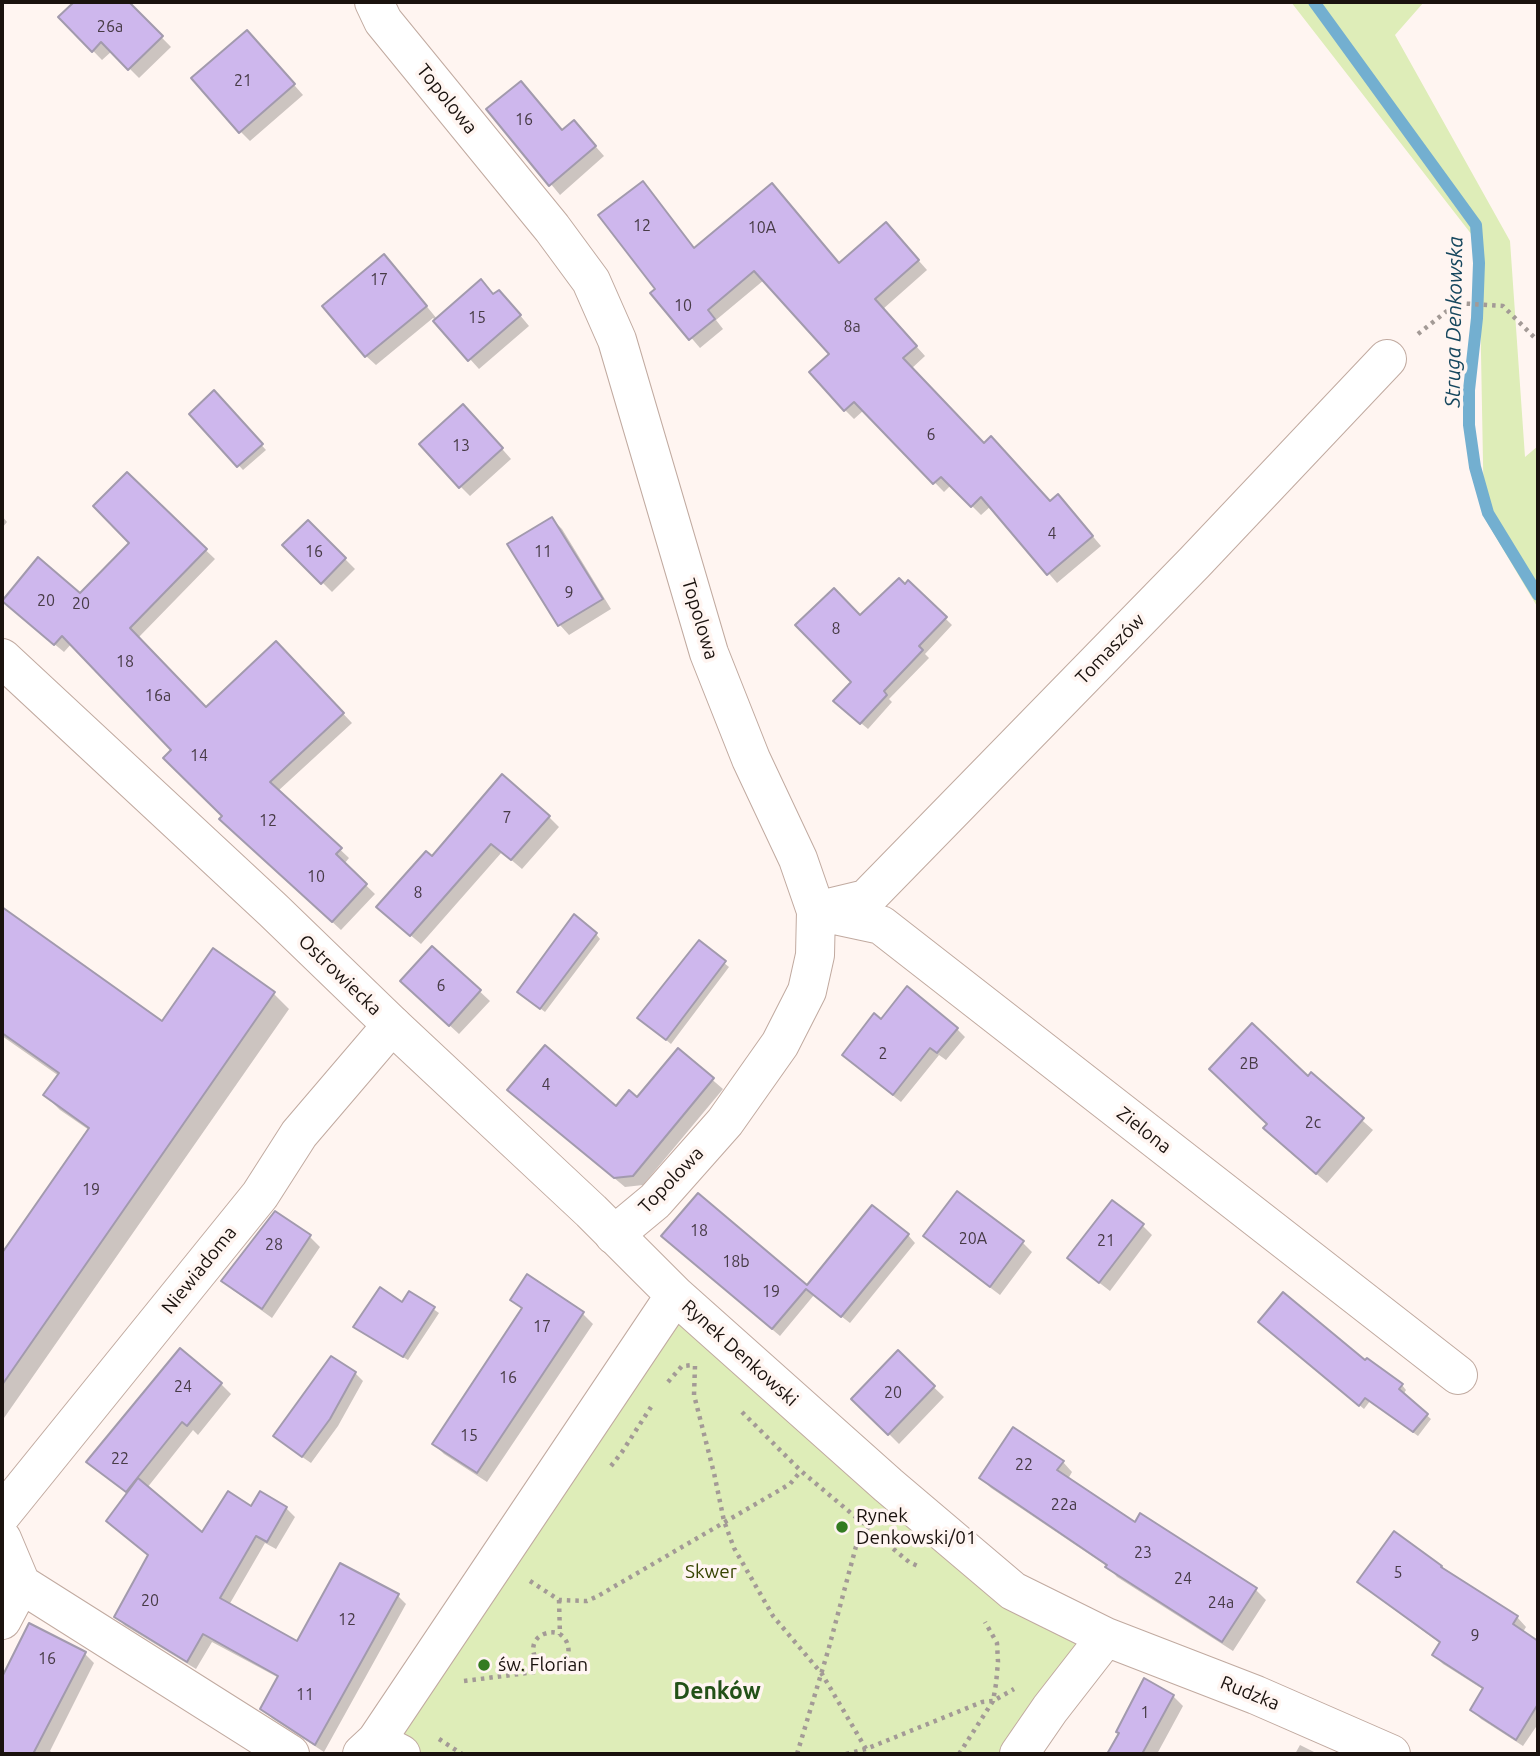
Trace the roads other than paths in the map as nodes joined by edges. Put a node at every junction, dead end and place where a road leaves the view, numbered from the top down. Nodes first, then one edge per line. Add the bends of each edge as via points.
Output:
1 (374, 2) edge
2 (1387, 359) road end
3 (2, 658) edge
4 (816, 911) junction
5 (392, 1024) junction
6 (614, 1235) junction
7 (675, 1295) junction
8 (1458, 1376) dead end
9 (2, 1514) edge
10 (2, 1539) edge
11 (21, 1584) junction
12 (2, 1620) edge
13 (1107, 1637) junction
14 (380, 1750) edge
15 (290, 1754) edge
16 (1019, 1754) edge
17 (1391, 1754) edge

1 - 4 street, Topolowa via 383,21 591,281 617,340 709,653
2 - 4 street, Tomaszów via 866,899
3 - 5 street, Ostrowiecka
4 - 6 street, Topolowa via 815,955 807,991 780,1044 725,1122 656,1201
4 - 8 street, Zielona via 881,925
5 - 6 street, Ostrowiecka
5 - 9 street, Niewiadoma via 299,1134 260,1195
6 - 7 street, Ostrowiecka
7 - 13 street, Rynek Denkowski via 1013,1591
7 - 14 street, Rynek Denkowski
10 - 11 street
11 - 12 street
11 - 15 street
13 - 16 street
13 - 17 street, Rudzka

